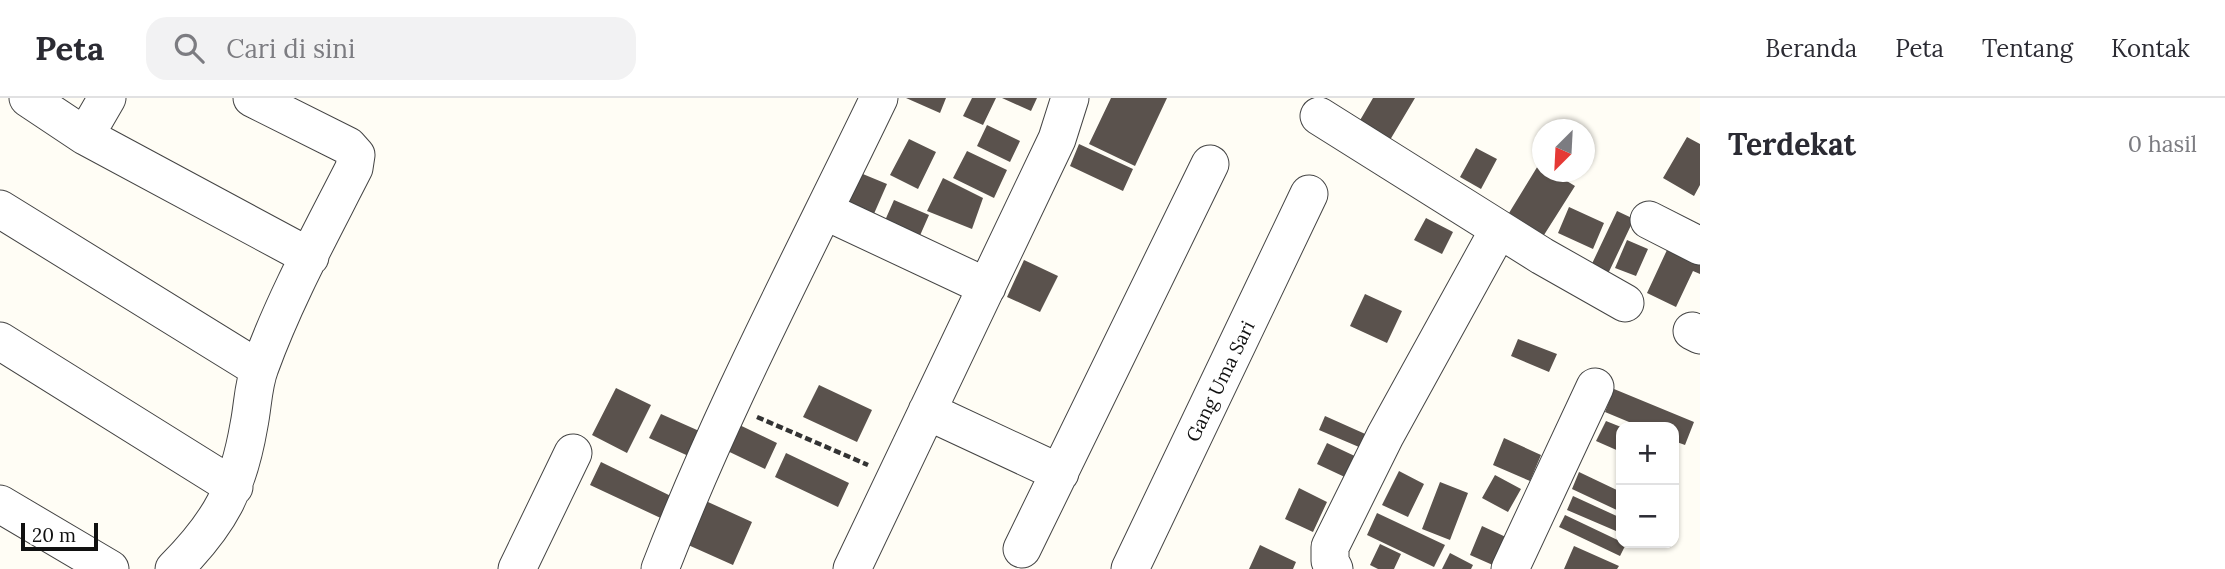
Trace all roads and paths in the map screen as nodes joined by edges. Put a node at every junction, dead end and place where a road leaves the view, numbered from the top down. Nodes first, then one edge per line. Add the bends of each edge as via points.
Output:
1 (28, 98) edge
2 (107, 98) edge
3 (252, 98) edge
4 (878, 98) edge
5 (1070, 98) edge
6 (1319, 116) dead end
7 (85, 136) junction
8 (1210, 164) dead end
9 (1310, 194) dead end
10 (0, 209) edge
11 (825, 211) junction
12 (1649, 220) dead end
13 (1499, 229) junction
14 (1700, 246) edge
15 (310, 257) junction
16 (986, 286) junction
17 (1625, 303) dead end
18 (0, 341) edge
19 (258, 369) junction
20 (1595, 387) dead end
21 (731, 405) junction
22 (927, 411) junction
23 (573, 453) dead end
24 (1060, 473) junction
25 (895, 477) junction
26 (234, 487) junction
27 (0, 504) edge
28 (1022, 549) dead end
29 (110, 569) edge
30 (174, 569) edge
31 (516, 569) edge
32 (660, 569) edge
33 (852, 569) edge
34 (1130, 569) edge
35 (1334, 569) edge
36 (1510, 569) edge

1 - 7 street
2 - 7 street
3 - 15 street via 348,146 356,155 354,168
4 - 11 street
5 - 16 street via 1057,139
6 - 13 street
7 - 15 street
8 - 24 street
9 - 34 street, Gang Uma Sari
10 - 19 street
11 - 16 street
11 - 21 street
12 - 14 street
13 - 17 street
13 - 35 street via 1385,436 1330,547
15 - 19 street
16 - 22 street
18 - 26 street
19 - 26 street
20 - 36 street
21 - 25 path
21 - 32 street
22 - 24 street
22 - 25 street
23 - 31 street
24 - 28 street
25 - 33 street
26 - 30 street via 216,522
27 - 29 street

